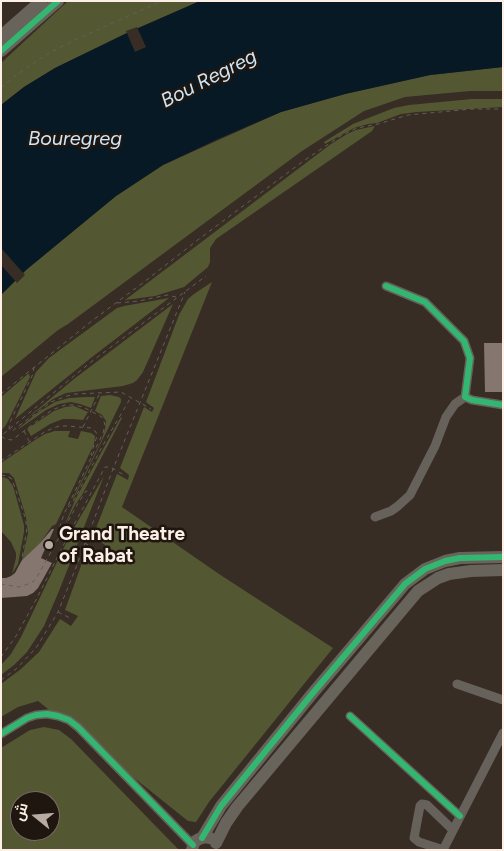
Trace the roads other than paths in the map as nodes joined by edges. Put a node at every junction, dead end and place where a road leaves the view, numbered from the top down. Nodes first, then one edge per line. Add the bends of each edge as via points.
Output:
1 (41, 1) edge
2 (58, 1) edge
3 (1, 36) edge
4 (1, 51) edge
5 (386, 286) dead end
6 (466, 397) junction
7 (503, 405) edge
8 (375, 517) dead end
9 (503, 557) edge
10 (444, 561) junction
11 (503, 570) edge
12 (449, 574) junction
13 (350, 649) junction
14 (361, 659) junction
15 (456, 684) dead end
16 (503, 700) edge
17 (350, 716) dead end
18 (1, 734) edge
19 (503, 734) edge
20 (256, 762) junction
21 (267, 771) junction
22 (460, 816) junction
23 (453, 830) junction
24 (196, 844) edge
25 (217, 846) edge
26 (443, 850) edge

1 - 3 street
2 - 4 street
5 - 6 street via 425,302 464,341 470,358
6 - 7 street
6 - 8 street via 455,404 446,417 410,495 391,511
9 - 10 street
10 - 12 street
10 - 13 street via 425,568 405,584
11 - 12 street
12 - 14 street via 418,591
13 - 14 street
13 - 20 street
14 - 21 street
15 - 16 street
17 - 22 street
18 - 24 street via 36,715 47,714 69,720
19 - 22 street
20 - 21 street
20 - 24 street
21 - 25 street via 231,815
22 - 23 street
23 - 26 street
23 - 26 street via 427,805 420,806 414,838
24 - 25 street via 210,839

